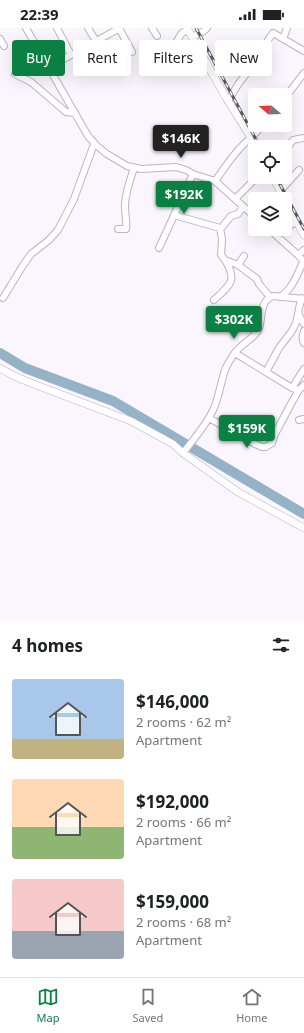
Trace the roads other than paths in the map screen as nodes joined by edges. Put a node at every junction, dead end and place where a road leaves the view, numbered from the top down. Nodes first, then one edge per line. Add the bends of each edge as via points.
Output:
1 (26, 28) edge
2 (57, 28) edge
3 (88, 28) edge
4 (119, 28) edge
5 (152, 28) edge
6 (207, 28) edge
7 (287, 28) edge
8 (187, 29) edge
9 (157, 36) dead end
10 (192, 37) junction
11 (0, 38) edge
12 (283, 38) junction
13 (33, 40) edge
14 (95, 40) edge
15 (99, 40) edge
16 (177, 40) edge
17 (4, 46) dead end
18 (304, 51) edge
19 (132, 52) dead end
20 (71, 54) joint
21 (65, 58) edge
22 (304, 73) edge
23 (19, 76) edge
24 (53, 76) edge
25 (292, 89) edge
26 (228, 101) junction
27 (75, 113) junction
28 (256, 132) edge
29 (251, 137) junction
30 (304, 138) edge
31 (253, 140) edge
32 (292, 141) edge
33 (94, 144) junction
34 (134, 168) junction
35 (299, 170) dead end
36 (193, 174) junction
37 (215, 181) junction
38 (250, 184) edge
39 (276, 184) edge
40 (280, 191) joint
41 (235, 199) junction
42 (242, 207) junction
43 (248, 212) edge
44 (292, 214) edge
45 (174, 215) junction
46 (296, 221) junction
47 (292, 224) edge
48 (220, 228) junction
49 (118, 229) dead end
50 (304, 235) edge
51 (277, 236) edge
52 (159, 248) dead end
53 (304, 250) edge
54 (298, 255) junction
55 (244, 256) dead end
56 (225, 260) junction
57 (304, 262) edge
58 (238, 265) junction
59 (270, 297) junction
60 (280, 297) junction
61 (3, 298) dead end
62 (303, 298) edge
63 (214, 300) dead end
64 (298, 314) junction
65 (304, 324) edge
66 (304, 331) edge
67 (304, 343) edge
68 (235, 353) junction
69 (0, 368) edge
70 (304, 369) edge
71 (266, 372) junction
72 (302, 387) edge
73 (292, 388) junction
74 (209, 418) junction
75 (185, 451) junction
76 (304, 528) edge

1 - 13 street
2 - 20 street
3 - 14 street
4 - 15 street
4 - 19 street
5 - 9 street
6 - 10 street
7 - 12 street
8 - 10 street
8 - 16 street
10 - 26 street
11 - 17 street
12 - 18 street
12 - 26 street via 273,33 261,55
20 - 21 street
22 - 25 street
23 - 27 street via 31,82 66,112
24 - 27 street
26 - 29 street
27 - 33 street
28 - 29 street
29 - 31 street
29 - 37 street
30 - 32 street
33 - 34 street via 120,162
33 - 61 street via 74,199 58,230 31,254
34 - 36 street via 176,167
34 - 49 street via 125,204 126,229
35 - 40 street
36 - 37 street
36 - 45 street
37 - 41 street
38 - 41 street
39 - 40 street
41 - 42 street
42 - 43 street
42 - 48 street via 238,214 231,216
44 - 46 street
45 - 48 street
45 - 52 street
46 - 47 street
46 - 50 street
48 - 56 street via 221,255
51 - 54 street
53 - 54 street
54 - 57 street
55 - 58 street
56 - 58 street
56 - 63 street via 232,276 225,290
57 - 60 street via 292,285
58 - 59 street via 257,279
59 - 60 street
59 - 68 street via 261,310 259,328
60 - 62 street
62 - 64 street
64 - 65 street
64 - 71 street via 296,323
66 - 67 street
68 - 71 street
68 - 74 street via 226,368
69 - 75 street via 36,385 131,421
70 - 73 street
71 - 73 street
72 - 73 street
72 - 74 street via 272,443 266,447 255,444
74 - 75 street
75 - 76 street via 238,492

